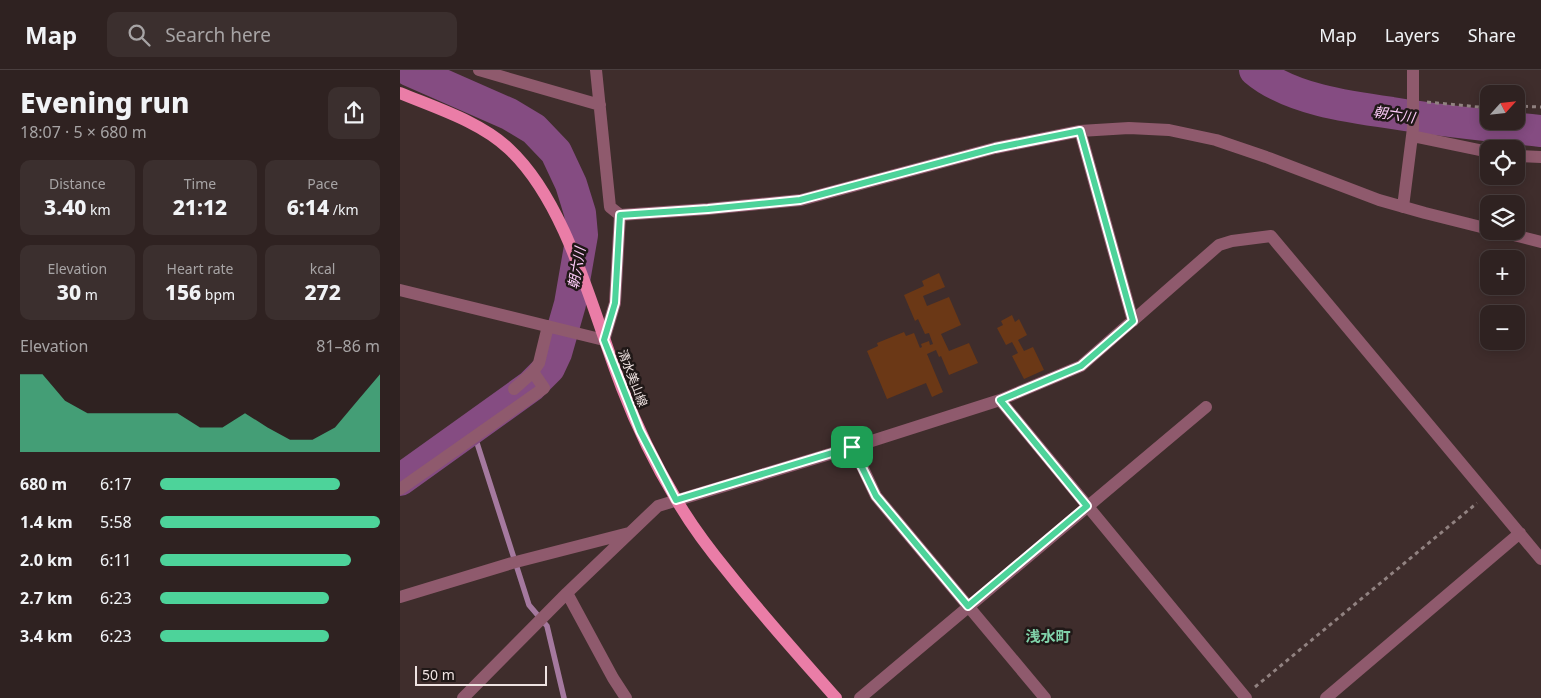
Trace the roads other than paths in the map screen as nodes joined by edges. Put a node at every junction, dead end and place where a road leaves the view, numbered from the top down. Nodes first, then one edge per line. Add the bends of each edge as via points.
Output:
1 (479, 70) edge
2 (596, 70) edge
3 (1413, 70) edge
4 (400, 93) edge
5 (600, 105) junction
6 (1080, 131) junction
7 (1412, 132) junction
8 (1480, 150) edge
9 (1525, 156) edge
10 (1541, 157) edge
11 (1403, 207) junction
12 (620, 215) junction
13 (1480, 227) edge
14 (1525, 238) edge
15 (1541, 242) edge
16 (400, 290) edge
17 (1133, 321) junction
18 (553, 328) junction
19 (604, 340) junction
20 (537, 377) junction
21 (514, 389) dead end
22 (1000, 400) junction
23 (1206, 406) dead end
24 (852, 447) junction
25 (400, 489) edge
26 (676, 500) junction
27 (1087, 506) junction
28 (632, 532) junction
29 (1520, 533) junction
30 (1541, 559) edge
31 (566, 593) junction
32 (400, 597) edge
33 (968, 606) junction
34 (1245, 697) edge
35 (463, 698) edge
36 (626, 698) edge
37 (836, 698) edge
38 (860, 698) edge
39 (1045, 698) edge
40 (1326, 698) edge

1 - 5 street
2 - 5 street
3 - 7 street
4 - 19 main road, 清水美山線 via 486,131 509,149 535,177 565,234
5 - 12 street via 610,207
6 - 11 street via 1169,130 1216,140
6 - 12 street via 995,148 800,200
6 - 17 street
7 - 8 street
7 - 11 street
9 - 10 street
11 - 13 street
12 - 19 street via 615,303
14 - 15 street
16 - 18 street
17 - 22 street via 1081,366
17 - 29 street via 1219,245 1271,236
18 - 19 street
18 - 20 street
19 - 26 main road, 清水美山線 via 640,431
20 - 21 street
20 - 25 street via 544,388
22 - 24 street
22 - 27 street
23 - 27 street
24 - 26 street
24 - 33 street via 876,496
26 - 28 street via 658,506
26 - 37 main road, 清水美山線 via 703,541 753,604
27 - 33 street
27 - 34 street
28 - 31 street
28 - 32 street
29 - 30 street
29 - 40 street
31 - 35 street
31 - 36 street
33 - 38 street
33 - 39 street

